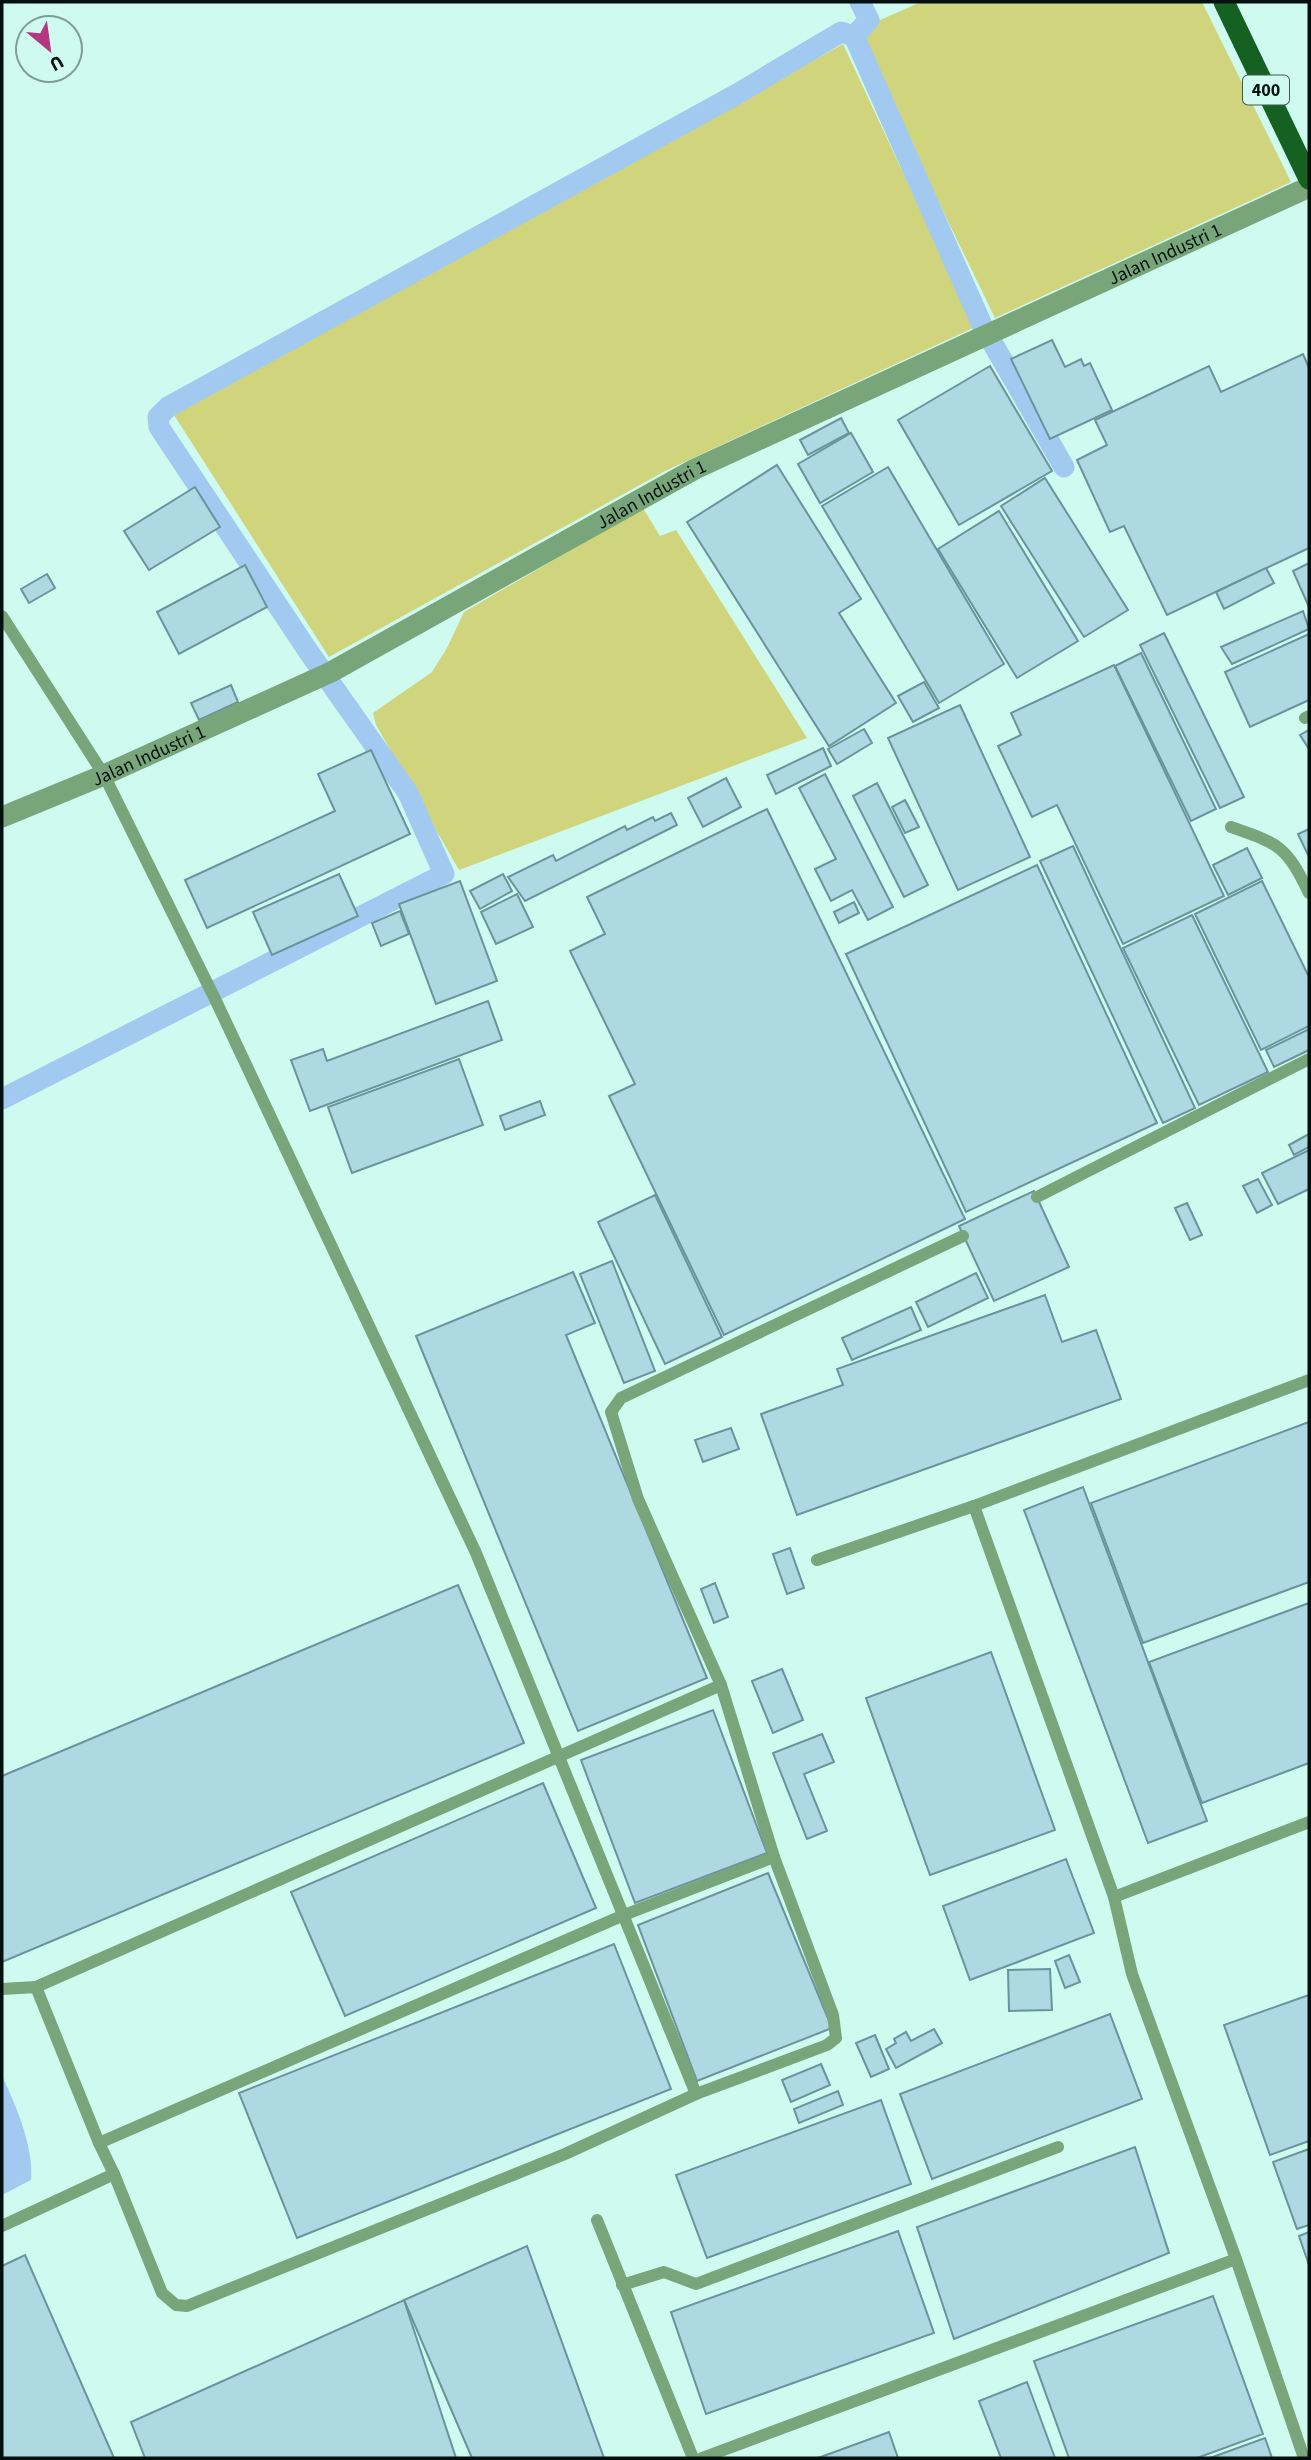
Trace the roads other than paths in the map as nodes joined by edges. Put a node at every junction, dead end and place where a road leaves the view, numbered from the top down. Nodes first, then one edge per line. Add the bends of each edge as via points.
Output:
1 (1224, 2) edge
2 (1309, 179) edge
3 (1309, 187) edge
4 (2, 615) edge
5 (104, 775) junction
6 (2, 817) edge
7 (1231, 827) dead end
8 (1309, 893) edge
9 (1309, 1059) edge
10 (1037, 1197) dead end
11 (963, 1236) dead end
12 (1309, 1380) edge
13 (974, 1506) junction
14 (817, 1560) dead end
15 (721, 1685) junction
16 (558, 1757) junction
17 (1309, 1822) edge
18 (774, 1857) junction
19 (1114, 1897) junction
20 (624, 1915) junction
21 (36, 1987) junction
22 (2, 1989) edge
23 (696, 2094) junction
24 (99, 2143) junction
25 (1058, 2147) dead end
26 (114, 2175) junction
27 (597, 2220) dead end
28 (2, 2226) edge
29 (1236, 2259) junction
30 (622, 2285) junction
31 (693, 2458) edge
32 (702, 2458) edge
33 (1304, 2458) edge

1 - 2 main road, 400
3 - 5 street, Jalan Industri 1 via 695,469 324,675
4 - 5 lane
5 - 6 street, Jalan Industri 1
5 - 16 lane via 216,1001 476,1553
7 - 8 lane via 1280,846
9 - 10 lane
11 - 15 lane via 615,1404 611,1412 638,1499
12 - 13 lane
13 - 14 lane
13 - 19 lane
15 - 16 lane
15 - 18 lane
16 - 20 lane
16 - 21 lane
17 - 19 lane
18 - 20 lane
18 - 23 lane via 832,2015 836,2038
19 - 29 lane via 1132,1974
20 - 23 lane
20 - 24 lane
21 - 22 lane
21 - 24 lane
23 - 26 lane via 565,2154 187,2305 176,2305 162,2293
24 - 26 lane
25 - 30 lane via 695,2284 664,2272
26 - 28 lane
27 - 30 lane
29 - 32 lane
29 - 33 lane
30 - 31 lane

